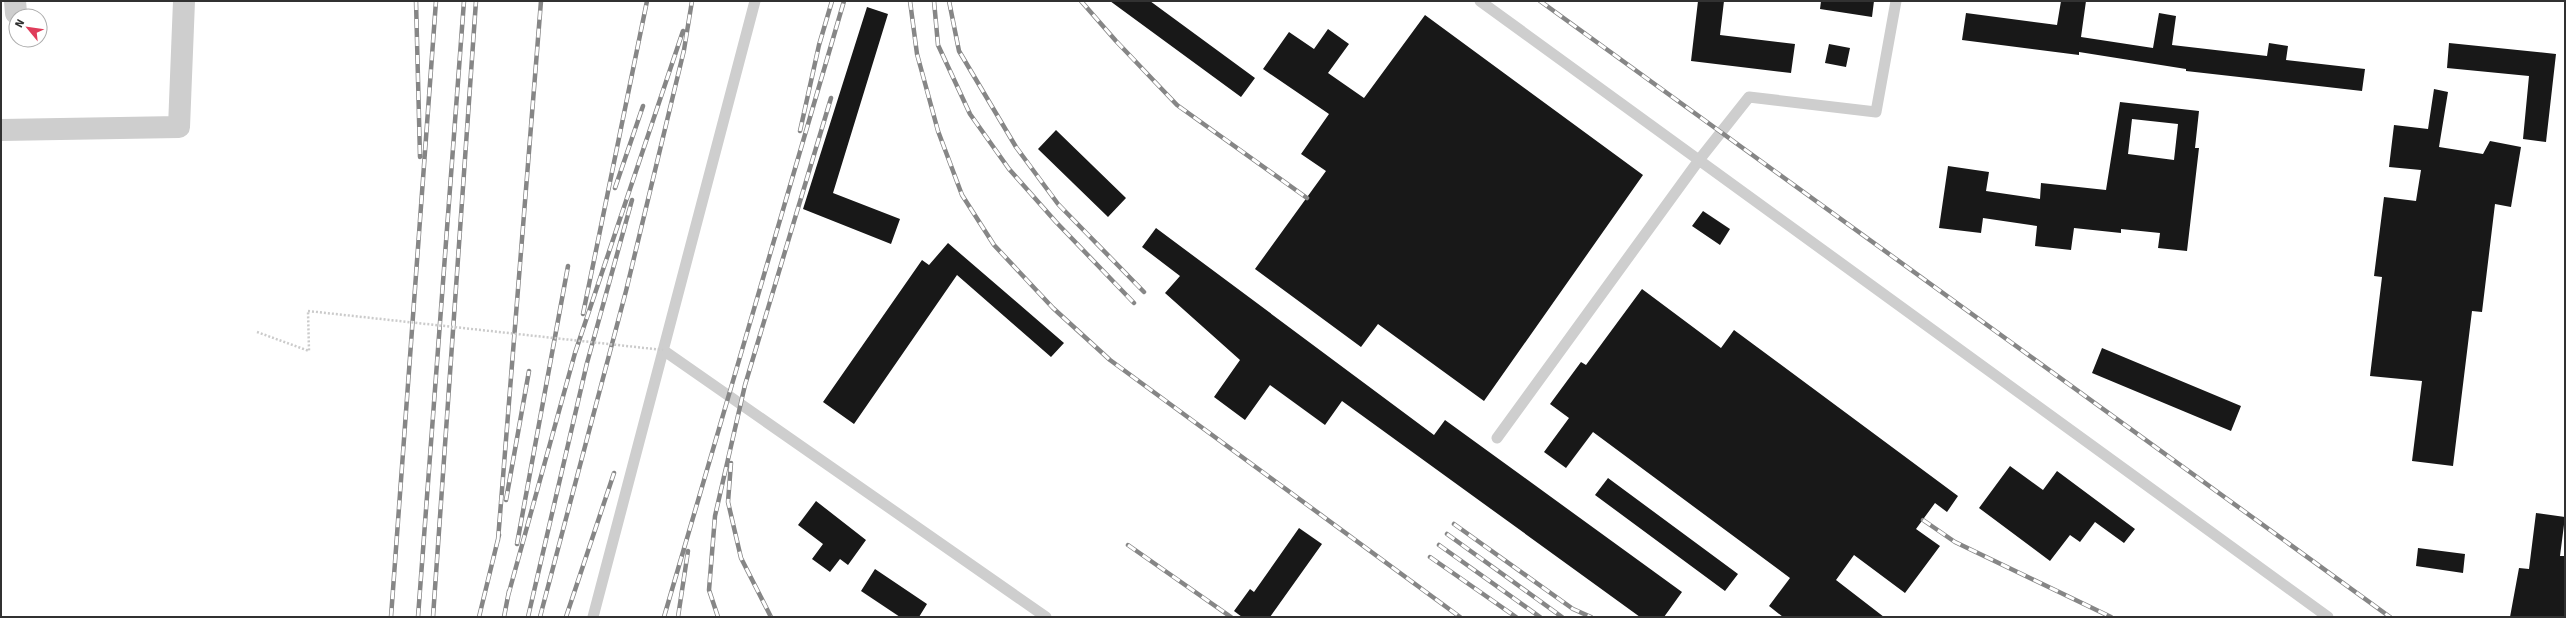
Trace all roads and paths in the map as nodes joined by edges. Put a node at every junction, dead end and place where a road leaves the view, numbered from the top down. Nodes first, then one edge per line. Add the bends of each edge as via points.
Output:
1 (184, 1) edge
2 (755, 1) edge
3 (1480, 1) edge
4 (1896, 1) edge
5 (1, 130) edge
6 (1699, 160) junction
7 (257, 332) dead end
8 (663, 350) junction
9 (1497, 438) dead end
10 (593, 617) edge
11 (1046, 617) edge
12 (2328, 617) edge

1 - 5 street via 179,127
2 - 8 lane
3 - 6 lane
4 - 6 lane via 1876,112 1749,97
6 - 9 lane
6 - 12 lane
7 - 8 path, bridge via 309,351 308,311
8 - 10 lane
8 - 11 lane

